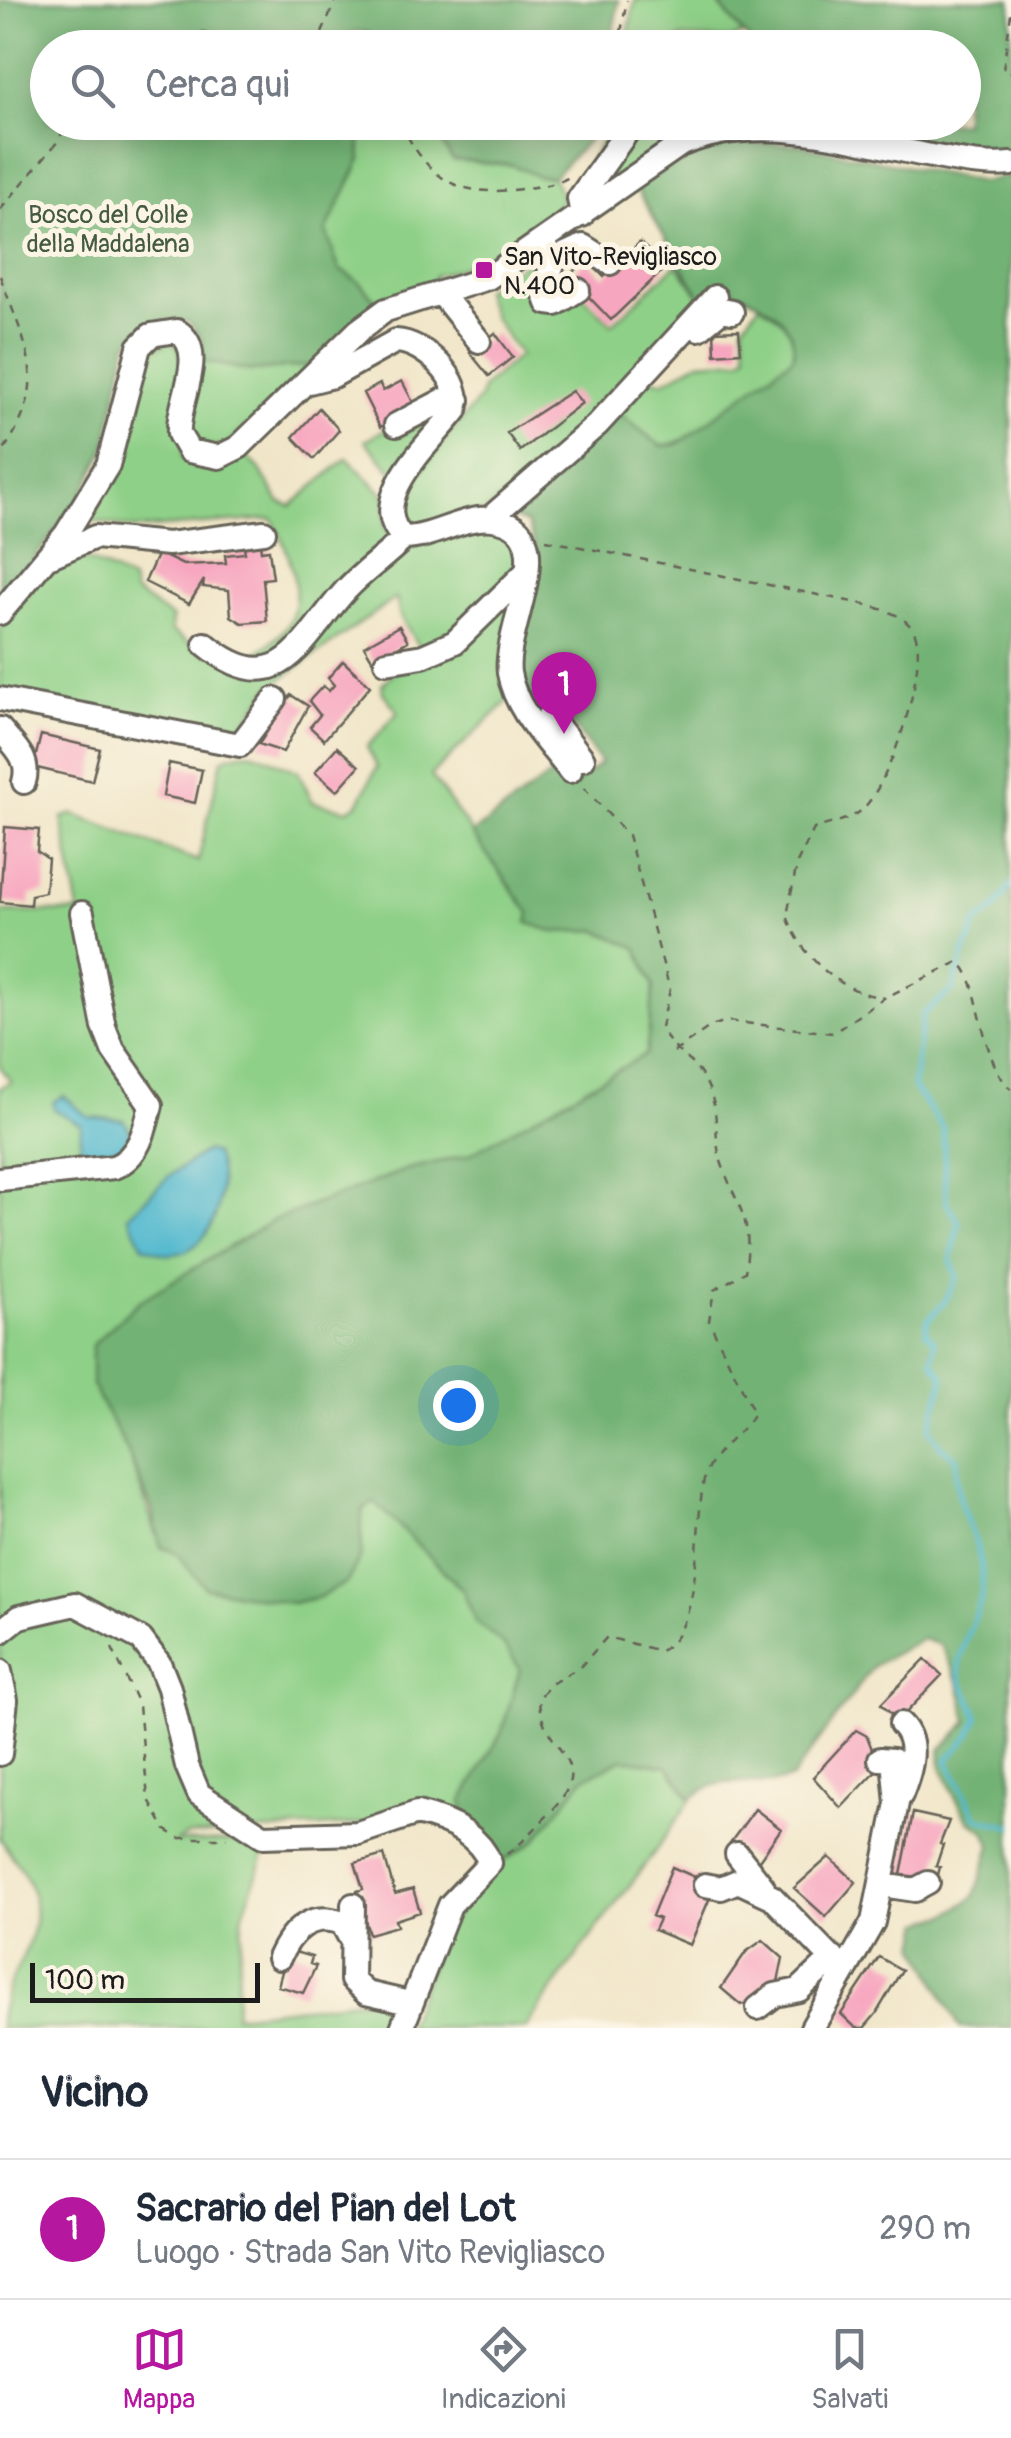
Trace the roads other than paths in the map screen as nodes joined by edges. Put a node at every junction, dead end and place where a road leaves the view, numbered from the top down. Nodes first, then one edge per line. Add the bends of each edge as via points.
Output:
1 (621, 140) edge
2 (695, 140) edge
3 (837, 140) edge
4 (1011, 164) edge
5 (582, 215) junction
6 (548, 252) junction
7 (610, 263) dead end
8 (578, 290) dead end
9 (442, 296) junction
10 (723, 305) dead end
11 (479, 341) dead end
12 (306, 382) junction
13 (458, 400) junction
14 (396, 425) dead end
15 (490, 518) junction
16 (264, 532) dead end
17 (404, 538) junction
18 (48, 558) junction
19 (526, 572) junction
20 (0, 613) edge
21 (205, 644) dead end
22 (386, 662) dead end
23 (0, 699) edge
24 (275, 699) dead end
25 (548, 714) dead end
26 (0, 729) edge
27 (24, 782) dead end
28 (82, 913) dead end
29 (0, 1179) edge
30 (0, 1632) edge
31 (0, 1671) edge
32 (901, 1724) dead end
33 (0, 1754) edge
34 (880, 1759) dead end
35 (897, 1803) junction
36 (737, 1854) dead end
37 (928, 1883) dead end
38 (882, 1884) junction
39 (705, 1885) dead end
40 (772, 1897) junction
41 (353, 1905) dead end
42 (349, 1936) junction
43 (279, 1958) dead end
44 (838, 1964) junction
45 (409, 2003) junction
46 (758, 2008) dead end
47 (402, 2028) edge
48 (812, 2028) edge

1 - 5 street via 580,199
2 - 5 street
3 - 4 street
5 - 6 street
6 - 7 street via 583,246
6 - 8 street via 548,303
6 - 9 street
9 - 11 street
9 - 12 street via 386,310
10 - 15 street
12 - 13 street via 333,376 378,348 408,342 425,350
12 - 18 street via 239,447 219,457 199,455 179,434 189,341 170,330 144,340 108,465
13 - 14 street via 444,400
13 - 17 street via 391,499 391,523
15 - 17 street
15 - 19 street via 527,538
16 - 18 street via 168,544 96,537
17 - 21 street via 348,587 290,660 252,670
18 - 20 street
19 - 22 street via 455,642
19 - 25 street via 510,674 518,701 577,765
23 - 24 street via 229,745 244,744
26 - 27 street via 28,768
28 - 29 street via 104,1027 151,1105 145,1131 126,1162 114,1168
30 - 45 street via 20,1617 65,1604 132,1632 159,1663 192,1782 207,1802 263,1836 358,1833 417,1813 480,1843 490,1863 450,1905
31 - 33 street via 6,1700
32 - 35 street via 912,1756
34 - 35 street via 893,1760
35 - 38 street
36 - 40 street
37 - 38 street via 915,1890
38 - 44 street via 873,1922
39 - 40 street via 738,1881
40 - 44 street
41 - 42 street
42 - 43 street via 342,1923 316,1920 289,1936
42 - 45 street via 357,1988
44 - 46 street
44 - 48 street
45 - 47 street

